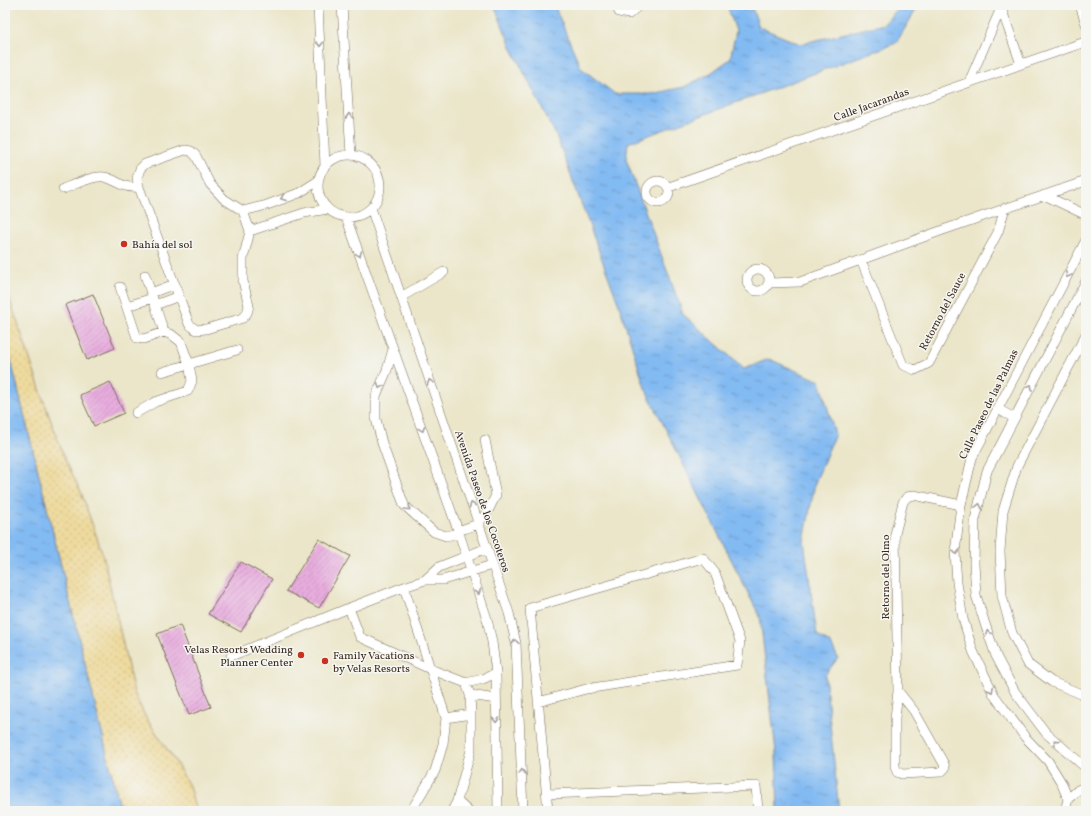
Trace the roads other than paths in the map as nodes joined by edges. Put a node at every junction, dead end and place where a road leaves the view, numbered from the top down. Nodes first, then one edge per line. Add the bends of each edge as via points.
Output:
1 (318, 5) edge
2 (342, 5) edge
3 (616, 5) edge
4 (637, 5) edge
5 (1080, 5) edge
6 (1001, 6) edge
7 (1086, 24) edge
8 (1086, 40) edge
9 (1021, 64) junction
10 (969, 82) junction
11 (351, 155) junction
12 (325, 166) junction
13 (318, 181) junction
14 (1086, 181) edge
15 (139, 187) junction
16 (669, 187) dead end
17 (62, 189) dead end
18 (1044, 195) junction
19 (371, 208) junction
20 (1005, 208) junction
21 (328, 209) junction
22 (243, 211) junction
23 (1086, 215) edge
24 (346, 217) junction
25 (250, 231) junction
26 (1086, 240) edge
27 (861, 260) junction
28 (444, 272) dead end
29 (145, 275) dead end
30 (1086, 281) edge
31 (769, 283) dead end
32 (175, 284) junction
33 (120, 287) dead end
34 (179, 296) junction
35 (401, 298) junction
36 (153, 299) junction
37 (127, 306) junction
38 (164, 332) junction
39 (1086, 334) edge
40 (393, 349) junction
41 (237, 350) dead end
42 (189, 364) junction
43 (162, 372) dead end
44 (998, 409) junction
45 (136, 413) dead end
46 (1014, 418) junction
47 (485, 440) dead end
48 (961, 505) junction
49 (478, 524) junction
50 (458, 532) junction
51 (487, 548) junction
52 (466, 556) junction
53 (492, 565) junction
54 (472, 572) junction
55 (426, 580) junction
56 (404, 587) junction
57 (349, 608) junction
58 (231, 656) dead end
59 (430, 669) junction
60 (496, 673) junction
61 (466, 683) junction
62 (898, 691) junction
63 (470, 695) junction
64 (1086, 696) edge
65 (496, 700) junction
66 (538, 702) junction
67 (471, 714) junction
68 (446, 718) junction
69 (1086, 768) edge
70 (1086, 787) edge
71 (548, 794) junction
72 (1068, 799) junction
73 (457, 801) junction
74 (411, 811) edge
75 (452, 811) edge
76 (468, 811) edge
77 (498, 811) edge
78 (523, 811) edge
79 (548, 811) edge
80 (758, 811) edge
81 (1065, 811) edge

1 -> 12 street
11 -> 2 street
3 - 4 street via 619,12 629,14
5 - 7 street
6 - 9 street
6 - 10 street
8 - 9 street, Calle Jacarandas
9 - 10 street, Calle Jacarandas
10 - 16 street, Calle Jacarandas
11 - 12 street via 341,156
11 - 19 street via 369,163 376,171 380,190
12 - 13 street
13 - 21 street via 319,195
13 -> 22 street via 299,193
14 - 18 street
15 - 17 street via 131,188 105,177 98,177
15 - 22 street via 137,178 145,164 185,150 191,151 210,184 224,199
15 - 32 street
18 - 20 street
18 - 23 street
19 - 24 street via 356,216
19 - 35 street, Avenida Paseo de los Cocoteros
20 - 27 street
20 - 27 street, Retorno del Sauce via 998,232 929,363 915,370 903,365
21 - 24 street via 336,215
21 - 25 street via 304,213
22 - 25 street
24 -> 40 street
25 - 34 street via 243,259 249,306 243,318 196,330 189,324
26 -> 44 street, Calle Paseo de las Palmas
27 - 31 street via 800,282
28 - 35 street
29 - 36 street
46 -> 30 street
32 - 34 street
32 - 36 street
33 - 37 street
34 - 36 street
49 -> 35 street, Avenida Paseo de los Cocoteros
36 - 37 street
36 - 38 street
37 - 38 street via 137,338 144,339
38 - 42 street via 181,342
39 - 64 street via 1017,466 1004,511 1000,551 1002,596 1012,633 1028,664 1052,682
40 -> 50 street
40 -> 50 street via 376,396 376,419 397,487 404,506 434,532 446,536
41 - 42 street
42 - 43 street
42 - 45 street via 192,381 188,391 155,402
44 - 46 street
44 - 48 street, Calle Paseo de las Palmas via 972,458
69 -> 46 street via 1046,733 1014,692 996,656 976,595 975,520 987,471
47 - 49 street via 496,495
48 - 62 street, Retorno del Olmo via 914,495 907,497 903,502 895,534
48 -> 72 street, Calle Paseo de las Palmas via 955,552 957,583 963,619 973,651 994,695 1025,737 1048,761
49 - 50 street
49 - 51 street, Avenida Paseo de los Cocoteros
50 - 52 street
51 - 52 street
51 - 53 street, Avenida Paseo de los Cocoteros
52 - 54 street
52 - 55 street via 439,567
53 - 54 street
78 -> 53 street, Avenida Paseo de los Cocoteros via 516,643 509,613
54 - 55 street via 444,580
54 -> 60 street via 487,619
55 - 56 street
56 - 57 street
56 - 59 street
57 - 58 street
57 - 59 street via 360,637
59 - 61 street
59 - 68 street
60 - 61 street
60 - 65 street
61 - 63 street
62 - 62 street, Retorno del Olmo via 914,712 944,764 945,768 941,772 897,772 894,742
63 - 65 street
63 - 67 street
65 -> 77 street
66 - 66 street via 530,608 703,558 715,573 740,641 737,665 586,689
66 - 71 street
67 - 68 street
67 - 73 street via 471,750
68 - 74 street via 443,744 435,771
70 - 72 street
71 - 79 street
71 - 80 street via 756,786
72 - 81 street
73 - 75 street
73 - 76 street

